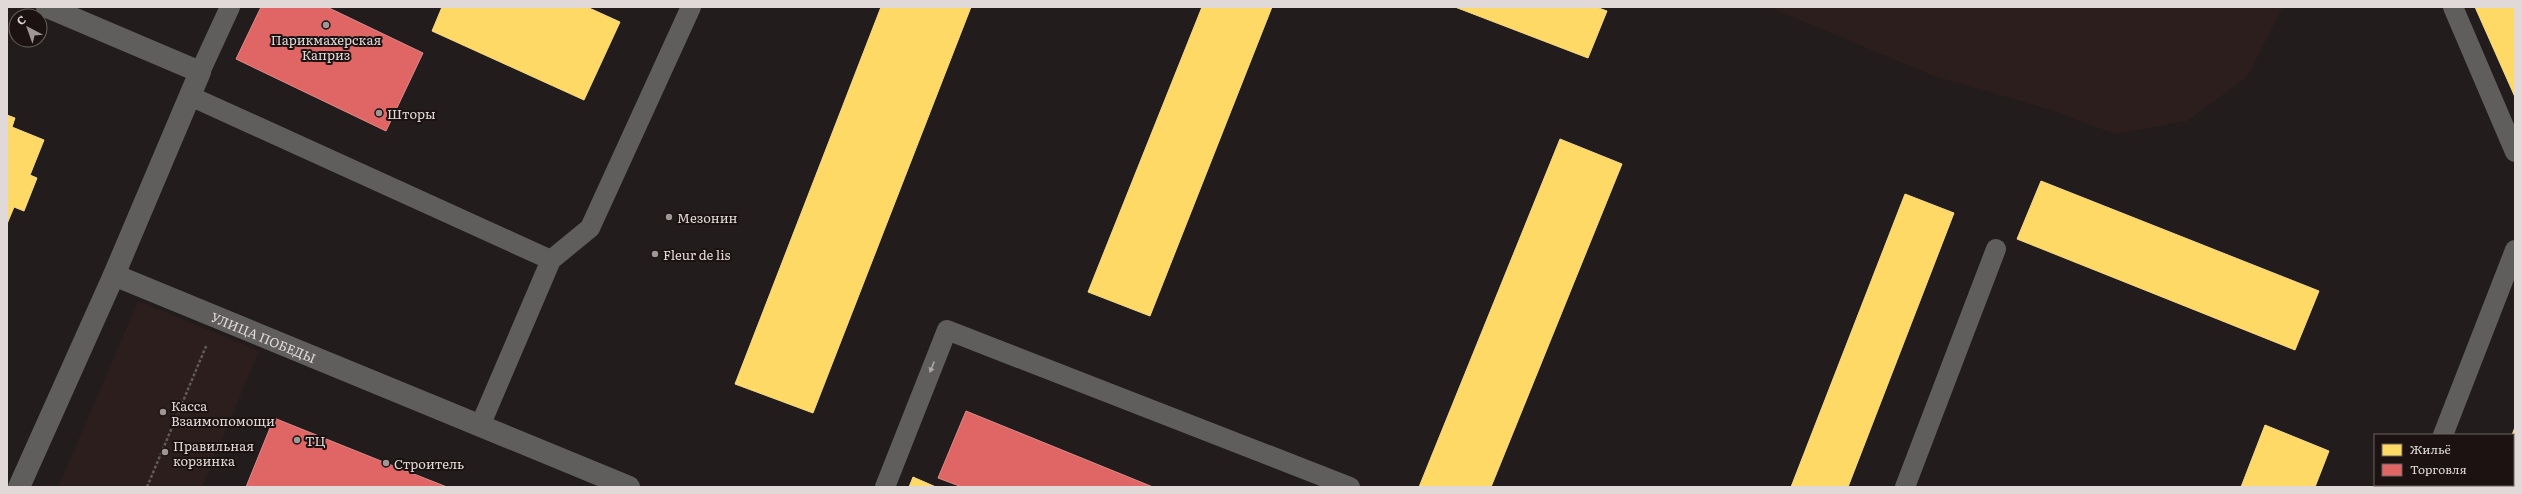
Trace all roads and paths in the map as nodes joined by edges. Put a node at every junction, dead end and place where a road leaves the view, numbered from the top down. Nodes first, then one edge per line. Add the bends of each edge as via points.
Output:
1 (47, 7) edge
2 (230, 7) edge
3 (2453, 7) edge
4 (687, 8) edge
5 (200, 72) junction
6 (190, 96) junction
7 (2515, 152) edge
8 (1996, 249) dead end
9 (2515, 250) edge
10 (551, 260) junction
11 (114, 275) junction
12 (218, 318) junction
13 (480, 426) junction
14 (2443, 434) edge
15 (19, 487) edge
16 (147, 487) edge
17 (629, 487) edge
18 (885, 487) edge
19 (1350, 487) edge
20 (1905, 487) edge

1 - 5 street
2 - 5 lane
3 - 7 lane
4 - 10 lane via 590,228
5 - 6 street
6 - 10 lane
6 - 11 street
8 - 20 lane
9 - 14 lane
10 - 13 lane
11 - 12 street, УЛИЦА ПОБЕДЫ
11 - 15 street
12 - 13 street, УЛИЦА ПОБЕДЫ
12 - 16 path
13 - 17 street, УЛИЦА ПОБЕДЫ
19 -> 18 lane via 947,330

